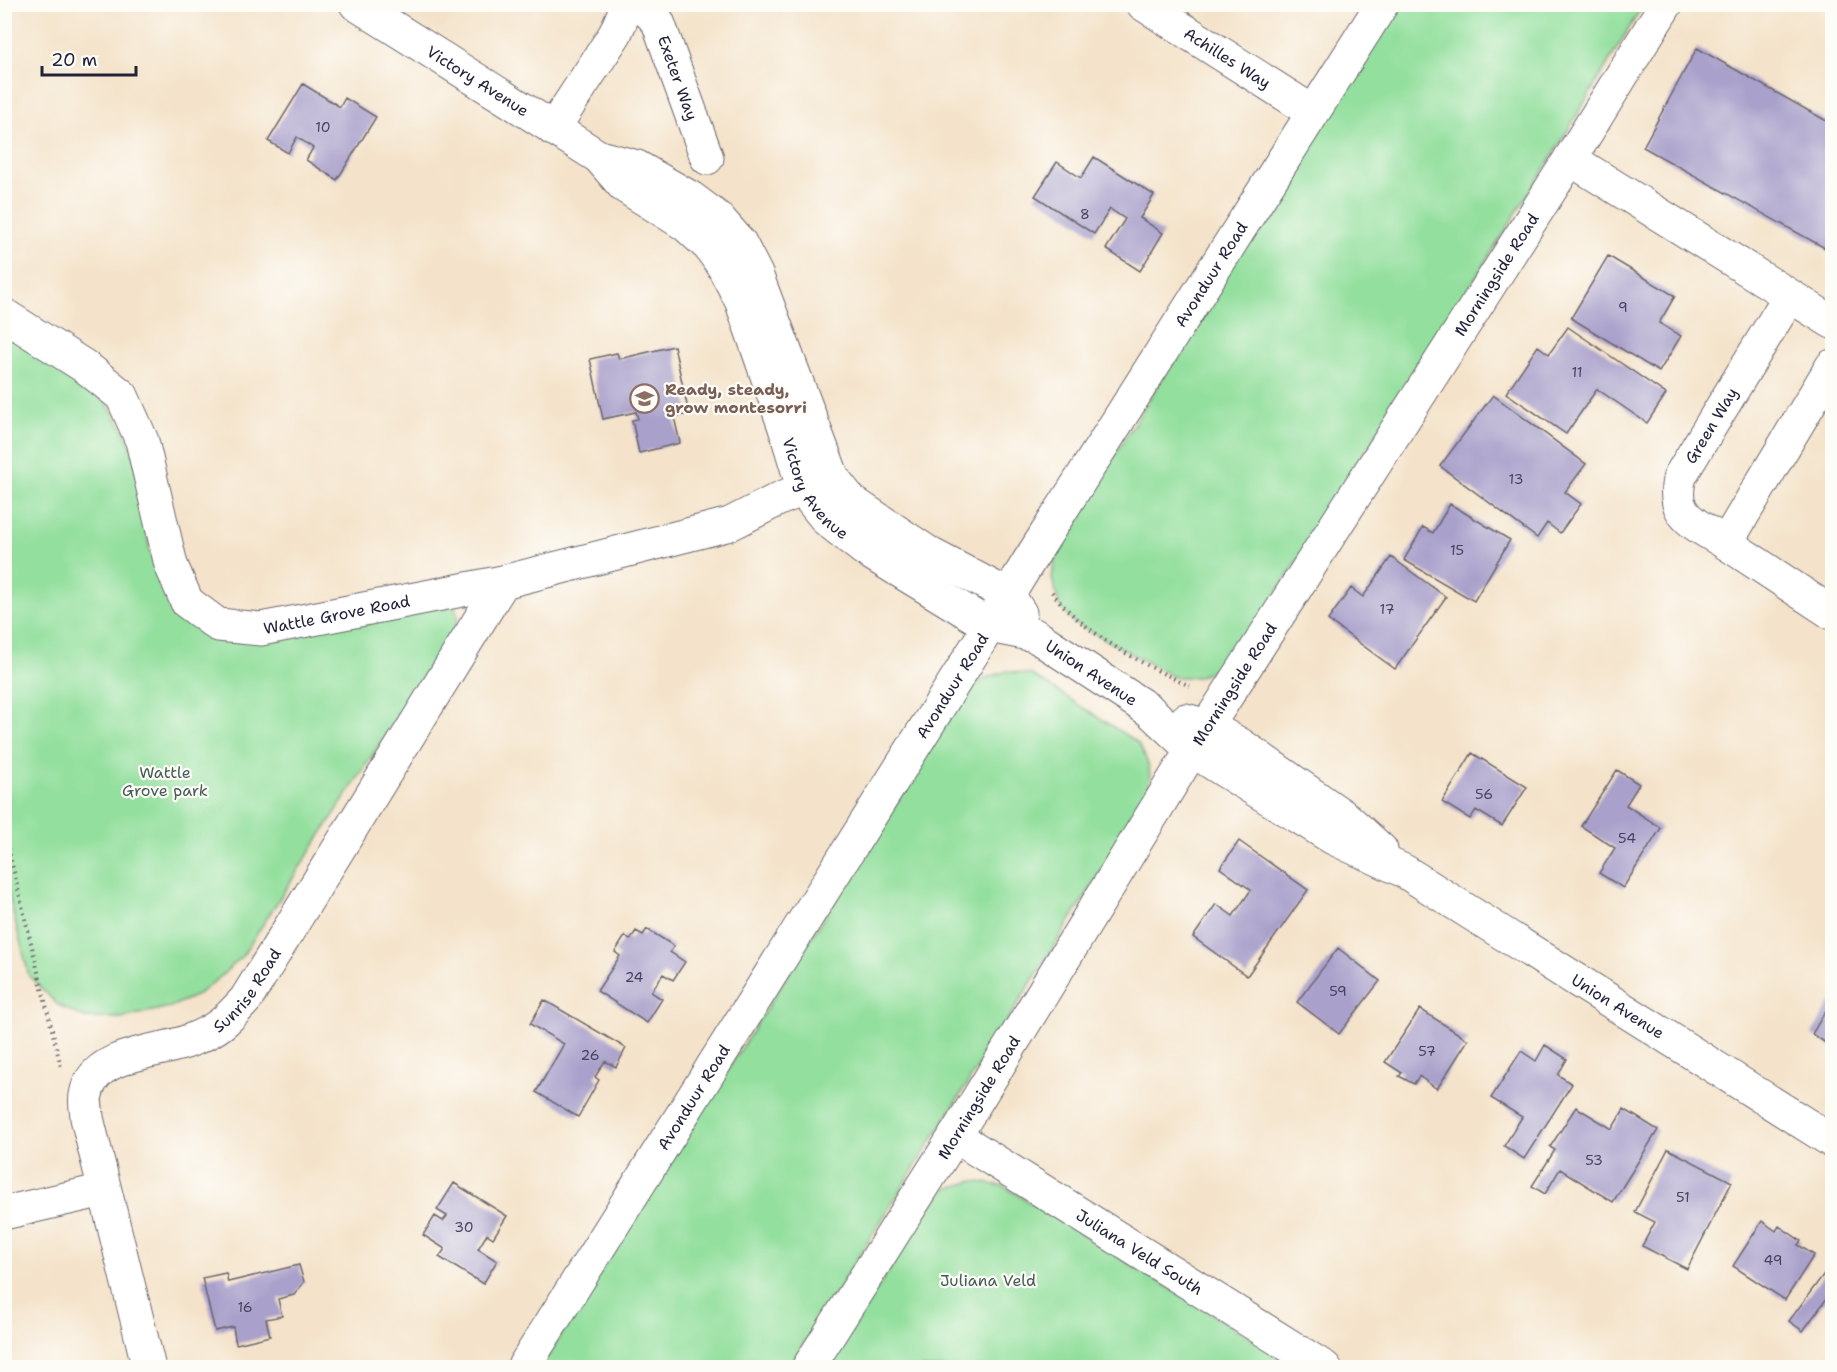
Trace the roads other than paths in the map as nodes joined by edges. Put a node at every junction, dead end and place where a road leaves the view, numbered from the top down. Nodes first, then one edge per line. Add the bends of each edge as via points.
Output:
1 (356, 4) edge
2 (628, 4) edge
3 (640, 4) edge
4 (1143, 4) edge
5 (1382, 4) edge
6 (1666, 4) edge
7 (1313, 112) junction
8 (554, 129) junction
9 (707, 158) dead end
10 (1570, 159) junction
11 (1789, 297) junction
12 (4, 315) edge
13 (1833, 322) edge
14 (1833, 366) edge
15 (819, 484) junction
16 (1726, 543) junction
17 (503, 582) junction
18 (1008, 594) junction
19 (1833, 613) edge
20 (990, 626) junction
21 (1034, 635) junction
22 (1200, 738) junction
23 (955, 1136) junction
24 (1833, 1141) edge
25 (104, 1190) junction
26 (4, 1213) edge
27 (149, 1368) edge
28 (523, 1368) edge
29 (808, 1368) edge
30 (1325, 1368) edge

1 - 8 street, Victory Avenue
2 - 8 street via 615,34
3 - 9 street, Exeter Way via 658,22
4 - 7 street, Achilles Way
5 - 7 street, Avonduur Road
6 - 10 street, Morningside Road
7 - 18 street, Avonduur Road
8 - 15 street, Victory Avenue via 599,157 637,167 691,198 719,219 740,243 756,274
10 - 11 street
10 - 22 street, Morningside Road
11 - 13 street
11 - 16 street, Green Way via 1680,476 1676,492 1680,509 1691,521
12 - 17 street, Wattle Grove Road via 87,368 122,396 142,441 171,566 187,602 218,625 261,629
14 - 16 street
15 - 17 street, Wattle Grove Road via 730,524
15 - 18 street, Victory Avenue via 930,554
15 - 20 street, Victory Avenue via 827,520 864,549
16 - 19 street, Green Way
17 - 25 street, Sunrise Road via 246,999 222,1025 189,1041 112,1061 95,1074 86,1094 87,1118
18 - 20 street, Avonduur Road
18 - 21 street, Union Avenue
20 - 21 street, Union Avenue
20 - 28 street, Avonduur Road
21 - 22 street, Union Avenue via 1149,710
22 - 23 street, Morningside Road
22 - 24 street, Union Avenue via 1334,838 1404,871
23 - 29 street, Morningside Road
23 - 30 street, Juliana Veld South
25 - 26 street
25 - 27 street

